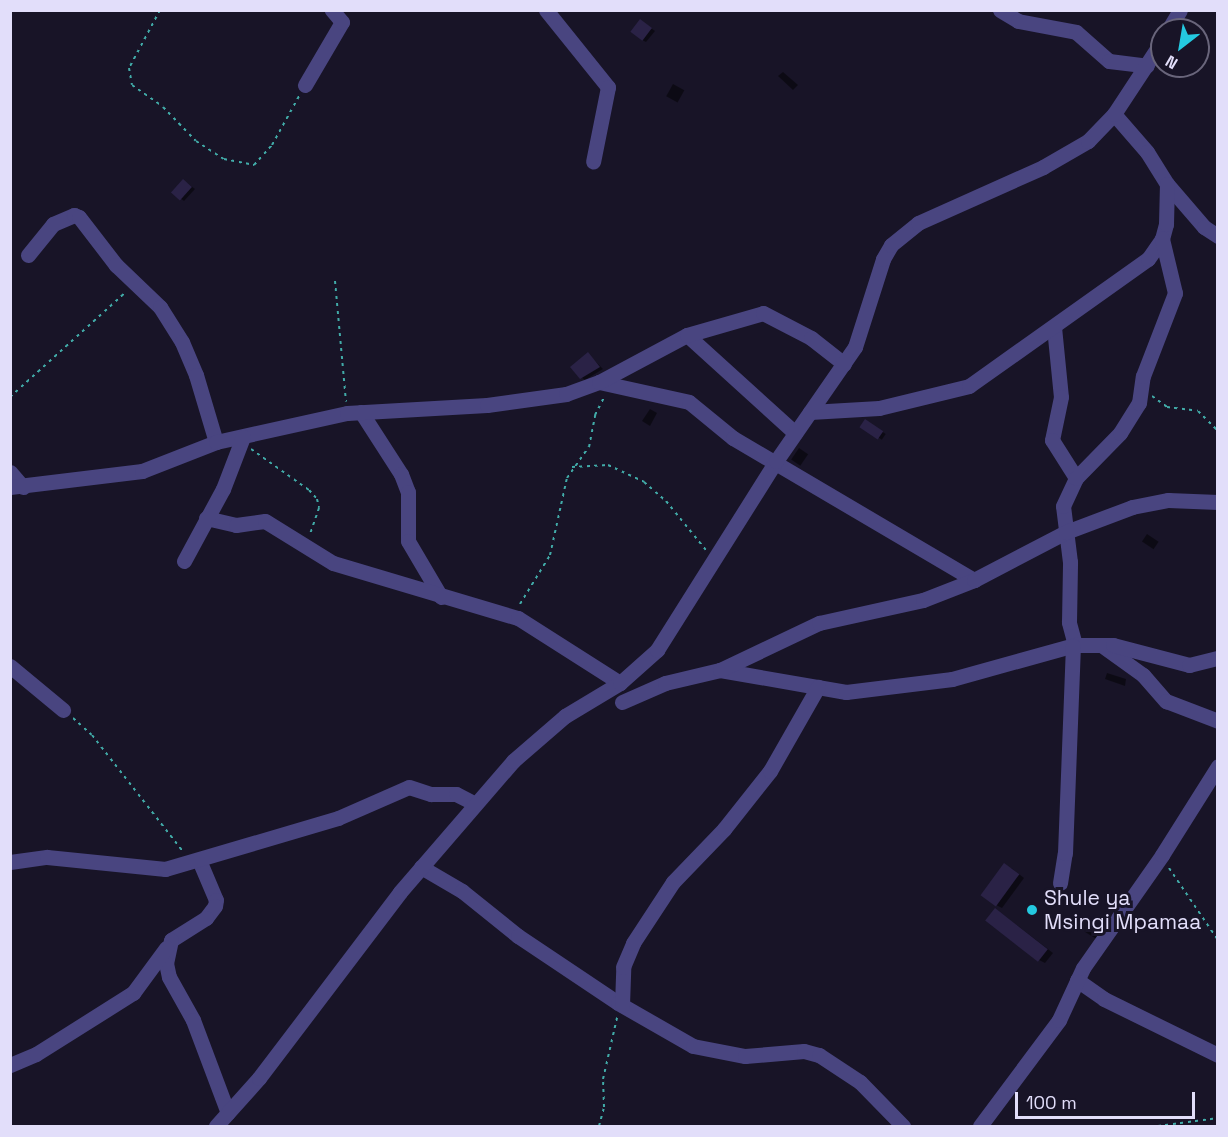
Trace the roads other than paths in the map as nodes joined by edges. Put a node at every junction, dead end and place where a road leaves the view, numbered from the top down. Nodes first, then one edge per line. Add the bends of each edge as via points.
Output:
1 (332, 10) edge
2 (546, 10) edge
3 (999, 10) edge
4 (1150, 61) edge
5 (1147, 66) junction
6 (305, 86) road end
7 (1114, 114) junction
8 (593, 162) dead end
9 (1167, 184) junction
10 (1218, 236) edge
11 (1162, 239) junction
12 (28, 255) dead end
13 (1054, 327) junction
14 (687, 335) junction
15 (844, 364) junction
16 (604, 384) junction
17 (354, 412) junction
18 (810, 412) junction
19 (795, 433) junction
20 (242, 440) junction
21 (216, 442) junction
22 (776, 461) junction
23 (10, 472) edge
24 (1076, 478) junction
25 (17, 487) edge
26 (1216, 501) edge
27 (206, 518) junction
28 (1066, 532) junction
29 (184, 561) dead end
30 (974, 580) junction
31 (441, 597) junction
32 (1100, 643) junction
33 (1074, 646) junction
34 (1218, 658) edge
35 (10, 666) edge
36 (720, 670) junction
37 (620, 683) junction
38 (818, 687) junction
39 (622, 702) dead end
40 (63, 710) road end
41 (1218, 721) edge
42 (1218, 766) edge
43 (474, 803) junction
44 (194, 861) junction
45 (10, 862) edge
46 (421, 867) junction
47 (1060, 883) dead end
48 (166, 948) junction
49 (1077, 980) junction
50 (620, 1004) junction
51 (1218, 1055) edge
52 (10, 1065) edge
53 (228, 1113) junction
54 (216, 1126) edge
55 (903, 1126) edge
56 (981, 1126) edge

1 - 6 street via 342,22
2 - 8 street via 608,87
3 - 5 street via 1018,21 1076,32 1109,61
4 - 5 street
5 - 7 street
7 - 9 street via 1147,152
7 - 15 street via 1088,141 1043,167 958,203 902,233 883,259 865,324
9 - 10 street via 1204,227
9 - 11 street
11 - 13 street via 1133,271
11 - 24 street via 1176,293 1129,422
12 - 21 street via 53,224 74,215 116,265 160,307 182,342
13 - 18 street via 958,391 879,408
13 - 24 street via 1061,397 1052,440
14 - 15 street via 763,313 811,338
14 - 16 street
14 - 19 street
15 - 18 street
16 - 17 street via 487,405
16 - 22 street via 689,402 733,438
17 - 20 street
17 - 31 street via 401,474 408,492 408,541
18 - 19 street
19 - 22 street
20 - 21 street
20 - 27 street
21 - 25 street via 142,471
22 - 30 street
22 - 37 street via 657,650
23 - 25 street
24 - 28 street via 1063,506
26 - 28 street via 1150,502
27 - 29 street
27 - 31 street via 236,525 265,521 345,567
28 - 30 street
28 - 33 street via 1069,622
30 - 36 street via 906,606 819,623
31 - 37 street via 518,618
32 - 33 street
32 - 34 street via 1189,665
32 - 41 street via 1143,675 1166,700
33 - 38 street via 952,679 846,692
33 - 47 street via 1065,853
35 - 40 street
36 - 38 street
36 - 39 street via 665,683
37 - 43 street via 565,716 513,761
38 - 50 street via 770,771 724,829 673,882 633,943 623,967
42 - 49 street
43 - 44 street via 456,794 431,794 409,788 338,818
43 - 46 street
44 - 45 street via 165,869 47,857
44 - 48 street via 216,900 215,906 206,918 178,933
46 - 50 street via 462,891 518,936
46 - 53 street
48 - 52 street via 133,993 36,1054
48 - 53 street via 169,977 193,1020
49 - 51 street via 1104,999
49 - 56 street via 1059,1020
50 - 55 street via 700,1048 746,1056 804,1051 819,1055 860,1082
53 - 54 street

